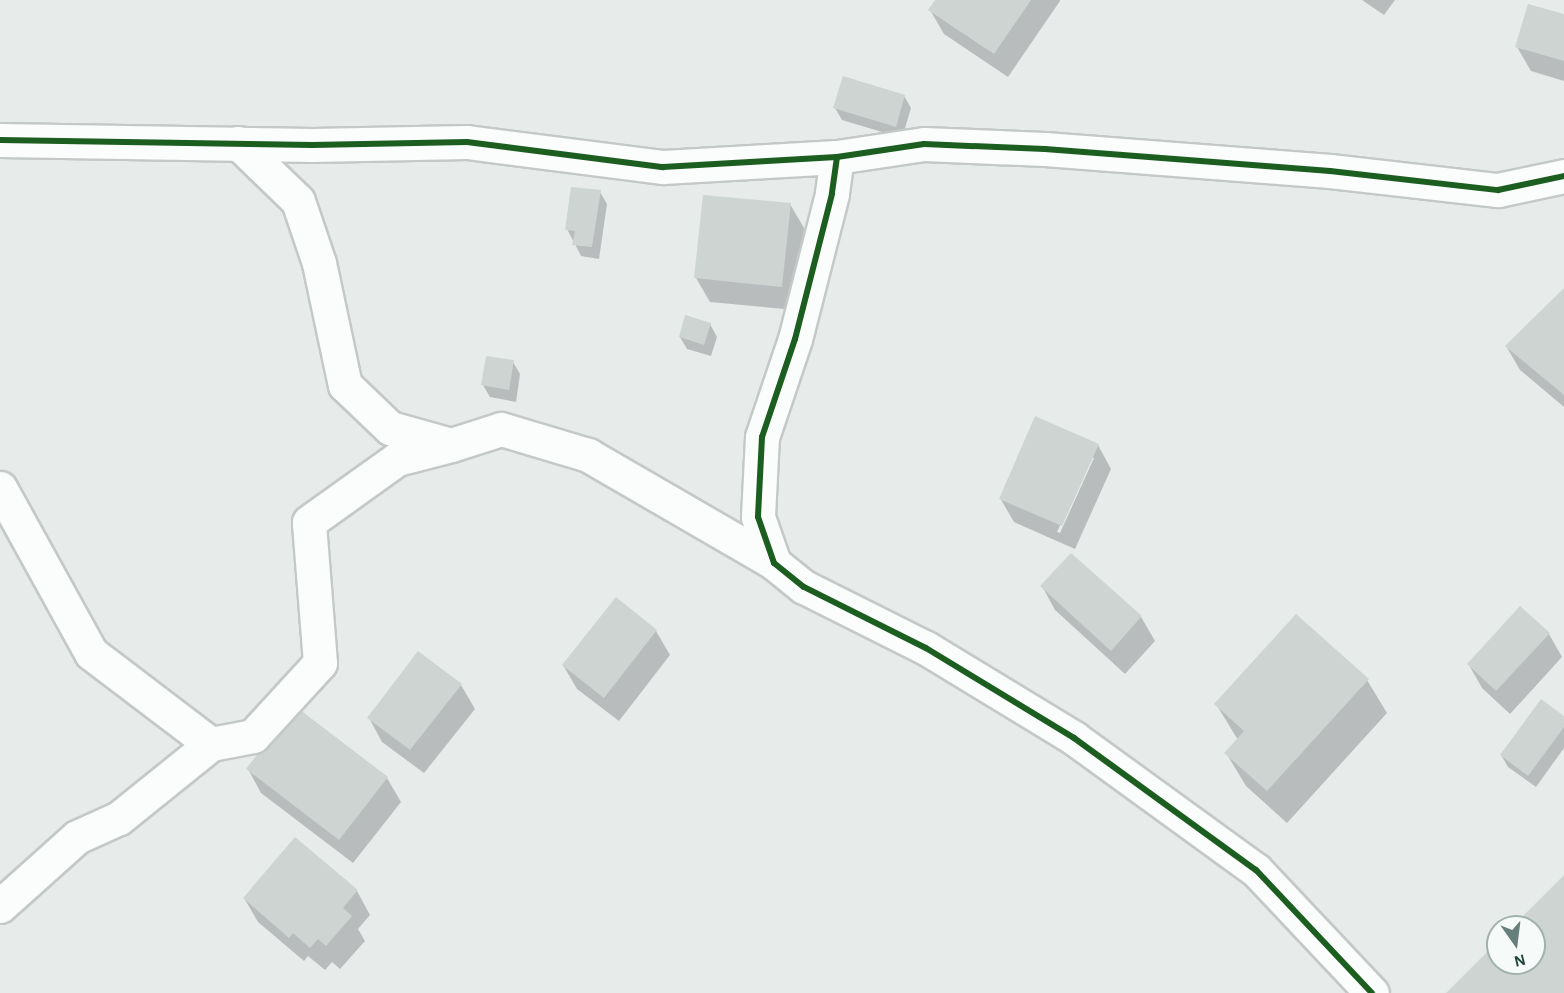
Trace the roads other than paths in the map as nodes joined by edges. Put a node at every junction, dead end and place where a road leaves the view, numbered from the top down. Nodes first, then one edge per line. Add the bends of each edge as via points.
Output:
1 (0, 140) edge
2 (238, 143) junction
3 (837, 157) junction
4 (1564, 176) edge
5 (451, 445) junction
6 (0, 488) edge
7 (774, 563) junction
8 (211, 744) junction
9 (0, 906) edge
10 (1372, 993) edge

1 - 2 street
2 - 3 street via 467,142 663,167
2 - 5 street via 298,201 319,263 345,385 390,428
3 - 4 street via 924,144 1045,149 1330,171 1498,190
3 - 7 street via 832,194 795,339 762,437 758,517
5 - 7 street via 501,429 588,455
5 - 8 street via 397,459 309,522 320,663 253,736
6 - 8 street via 91,653
7 - 10 street via 804,587 926,648 1074,738 1256,870
8 - 9 street via 119,818 77,837

